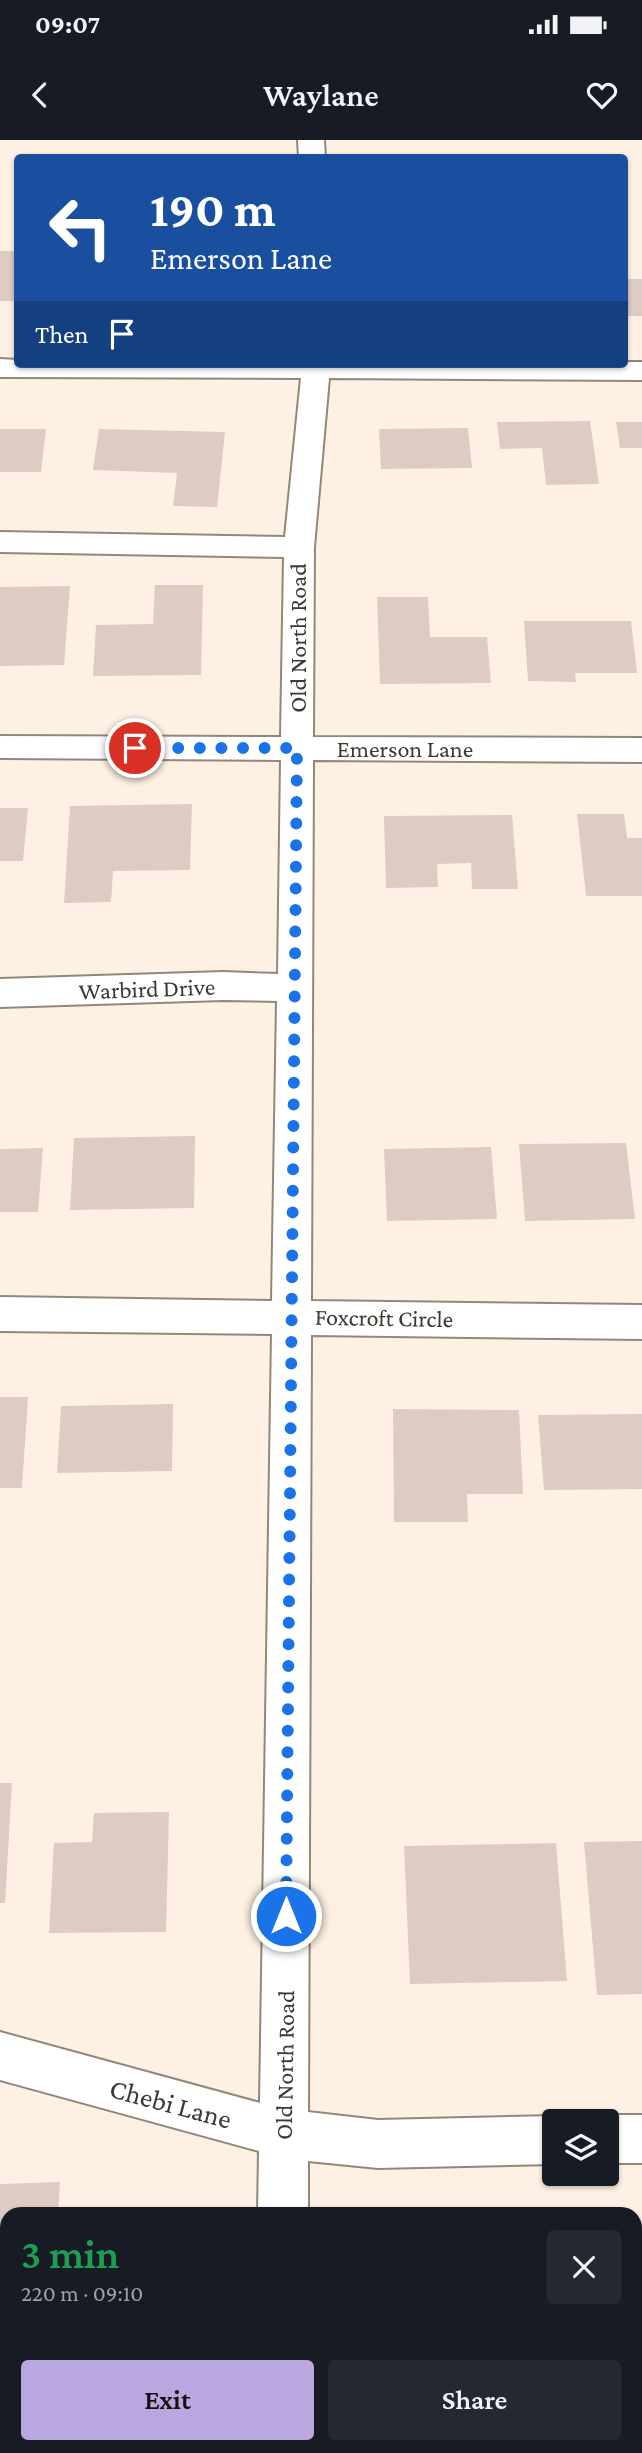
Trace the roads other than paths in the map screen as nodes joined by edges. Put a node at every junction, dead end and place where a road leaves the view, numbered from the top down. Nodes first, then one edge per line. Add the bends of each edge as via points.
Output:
1 (316, 368) edge
2 (398, 368) edge
3 (642, 371) edge
4 (0, 542) edge
5 (299, 547) junction
6 (0, 747) edge
7 (297, 748) junction
8 (642, 750) edge
9 (295, 988) junction
10 (0, 993) edge
11 (0, 1314) edge
12 (292, 1317) junction
13 (642, 1322) edge
14 (0, 2056) edge
15 (284, 2134) junction
16 (642, 2138) edge
17 (619, 2139) edge
18 (542, 2140) edge
19 (283, 2207) edge

1 - 5 street, Old North Road
2 - 3 street
4 - 5 street
5 - 7 street, Old North Road
6 - 7 street, Emerson Lane
7 - 8 street, Emerson Lane
7 - 9 street, Old North Road
9 - 10 street, Warbird Drive
9 - 12 street, Old North Road
11 - 12 street, Foxcroft Circle
12 - 13 street, Foxcroft Circle
12 - 15 street, Old North Road
14 - 15 street, Chebi Lane
15 - 18 street, Chebi Lane via 378,2144
15 - 19 street, Old North Road
16 - 17 street

